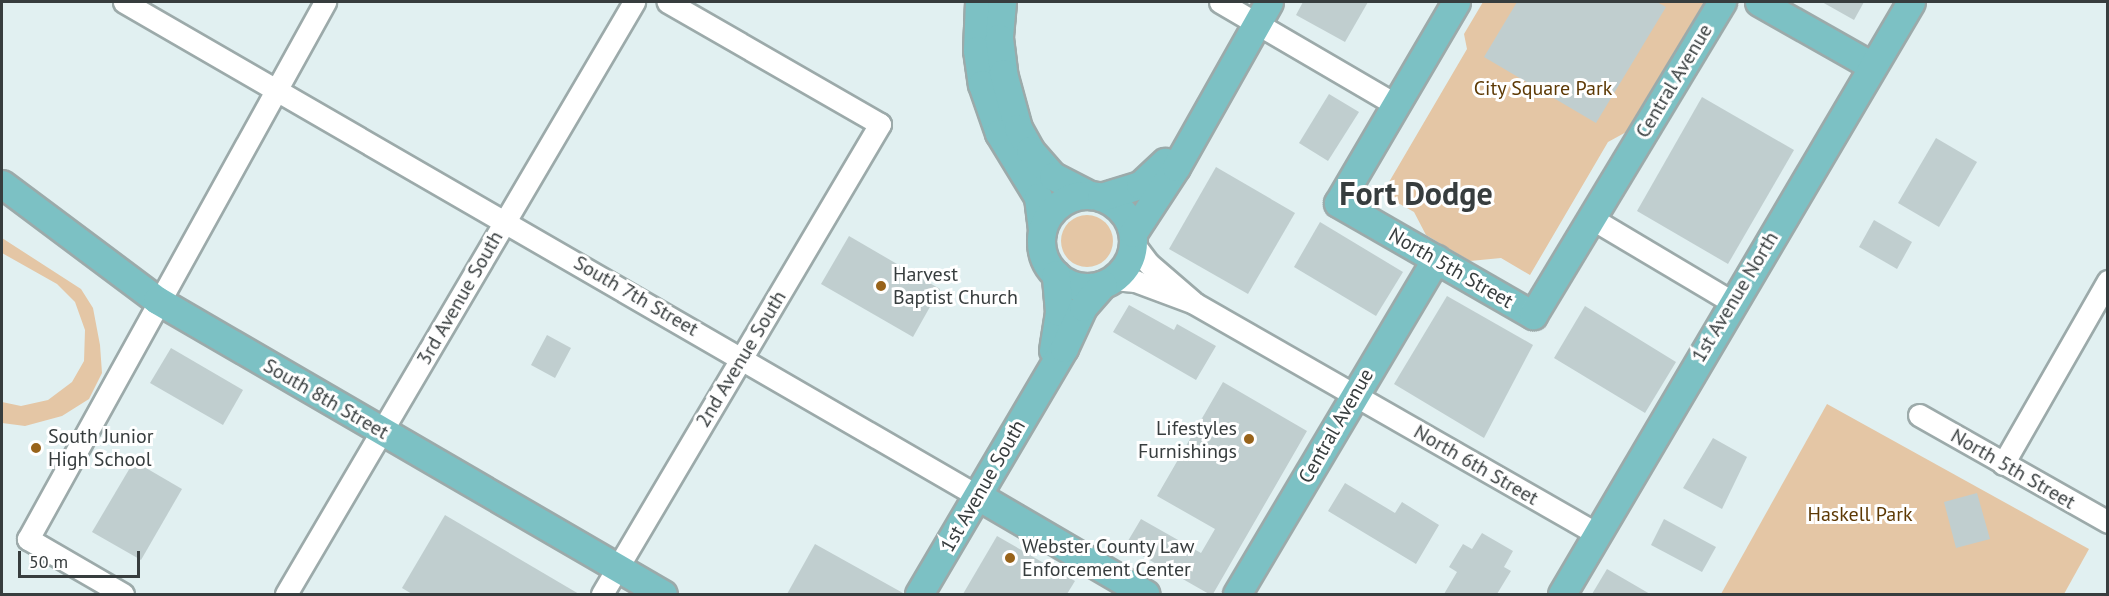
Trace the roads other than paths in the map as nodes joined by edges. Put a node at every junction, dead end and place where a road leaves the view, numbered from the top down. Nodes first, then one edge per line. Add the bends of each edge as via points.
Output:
1 (124, 2) edge
2 (325, 2) edge
3 (634, 2) edge
4 (668, 2) edge
5 (980, 2) edge
6 (1002, 2) edge
7 (1220, 2) edge
8 (1456, 2) edge
9 (1722, 2) edge
10 (1759, 2) edge
11 (1911, 2) edge
12 (1263, 12) edge
13 (1872, 66) junction
14 (274, 88) junction
15 (1396, 105) junction
16 (1197, 124) junction
17 (2, 184) edge
18 (1095, 196) junction
19 (1591, 218) junction
20 (506, 219) junction
21 (1042, 231) junction
22 (1133, 238) junction
23 (1436, 259) junction
24 (1056, 274) junction
25 (1108, 281) junction
26 (2108, 281) edge
27 (157, 300) junction
28 (1194, 303) junction
29 (1732, 303) junction
30 (1533, 315) joint
31 (742, 358) junction
32 (1046, 377) junction
33 (1354, 396) junction
34 (1919, 415) dead end
35 (382, 431) junction
36 (2003, 464) junction
37 (978, 496) junction
38 (2108, 522) edge
39 (1597, 534) junction
40 (618, 568) junction
41 (123, 594) edge
42 (286, 594) edge
43 (602, 594) edge
44 (663, 594) edge
45 (920, 594) edge
46 (1146, 594) edge
47 (1237, 594) edge
48 (1562, 594) edge

1 - 14 street, South 7th Street
2 - 14 street
3 - 20 street, 3rd Avenue South
4 - 31 street, 2nd Avenue South via 880,124
5 - 21 main road via 977,50 982,84 999,134 1038,197
6 - 18 main road via 999,38 1003,73 1018,128 1030,150 1053,176
7 - 12 street
8 - 15 main road
9 - 19 main road, Central Avenue
10 - 13 main road
11 - 13 main road, 1st Avenue North
12 - 15 street
12 - 16 main road, 1st Avenue South
13 - 29 main road, 1st Avenue North
14 - 20 street, South 7th Street
14 - 27 street
15 - 23 main road, North 5th Street via 1338,203
16 - 18 main road, 1st Avenue South via 1140,185
16 - 22 main road, 1st Avenue South
17 - 27 main road, South 8th Street
18 - 21 main road, 1st Avenue South via 1073,197 1056,207
18 - 22 main road via 1119,207
19 - 29 street
19 - 30 main road, Central Avenue
20 - 31 street, South 7th Street
20 - 35 street, 3rd Avenue South
21 - 24 main road, 1st Avenue South via 1042,251
22 - 25 main road, 1st Avenue South via 1128,262
22 - 28 street via 1149,264
23 - 30 main road, North 5th Street
23 - 33 main road, Central Avenue
24 - 25 main road via 1082,287
24 - 32 main road, 1st Avenue South via 1057,329
25 - 28 street via 1135,281
25 - 32 main road, 1st Avenue South via 1083,307
26 - 36 street
27 - 35 main road, South 8th Street
27 - 41 street via 28,539
28 - 33 street, North 6th Street
29 - 39 main road, 1st Avenue North
31 - 37 street, South 7th Street
31 - 40 street, 2nd Avenue South
32 - 37 main road, 1st Avenue South
33 - 39 street, North 6th Street
33 - 47 main road, Central Avenue
34 - 36 street, North 5th Street
35 - 40 main road, South 8th Street
35 - 42 street, 3rd Avenue South
36 - 38 street, North 5th Street
37 - 45 main road, 1st Avenue South
37 - 46 main road, South 7th Street
39 - 48 main road, 1st Avenue North
40 - 43 street, 2nd Avenue South
40 - 44 main road, South 8th Street

